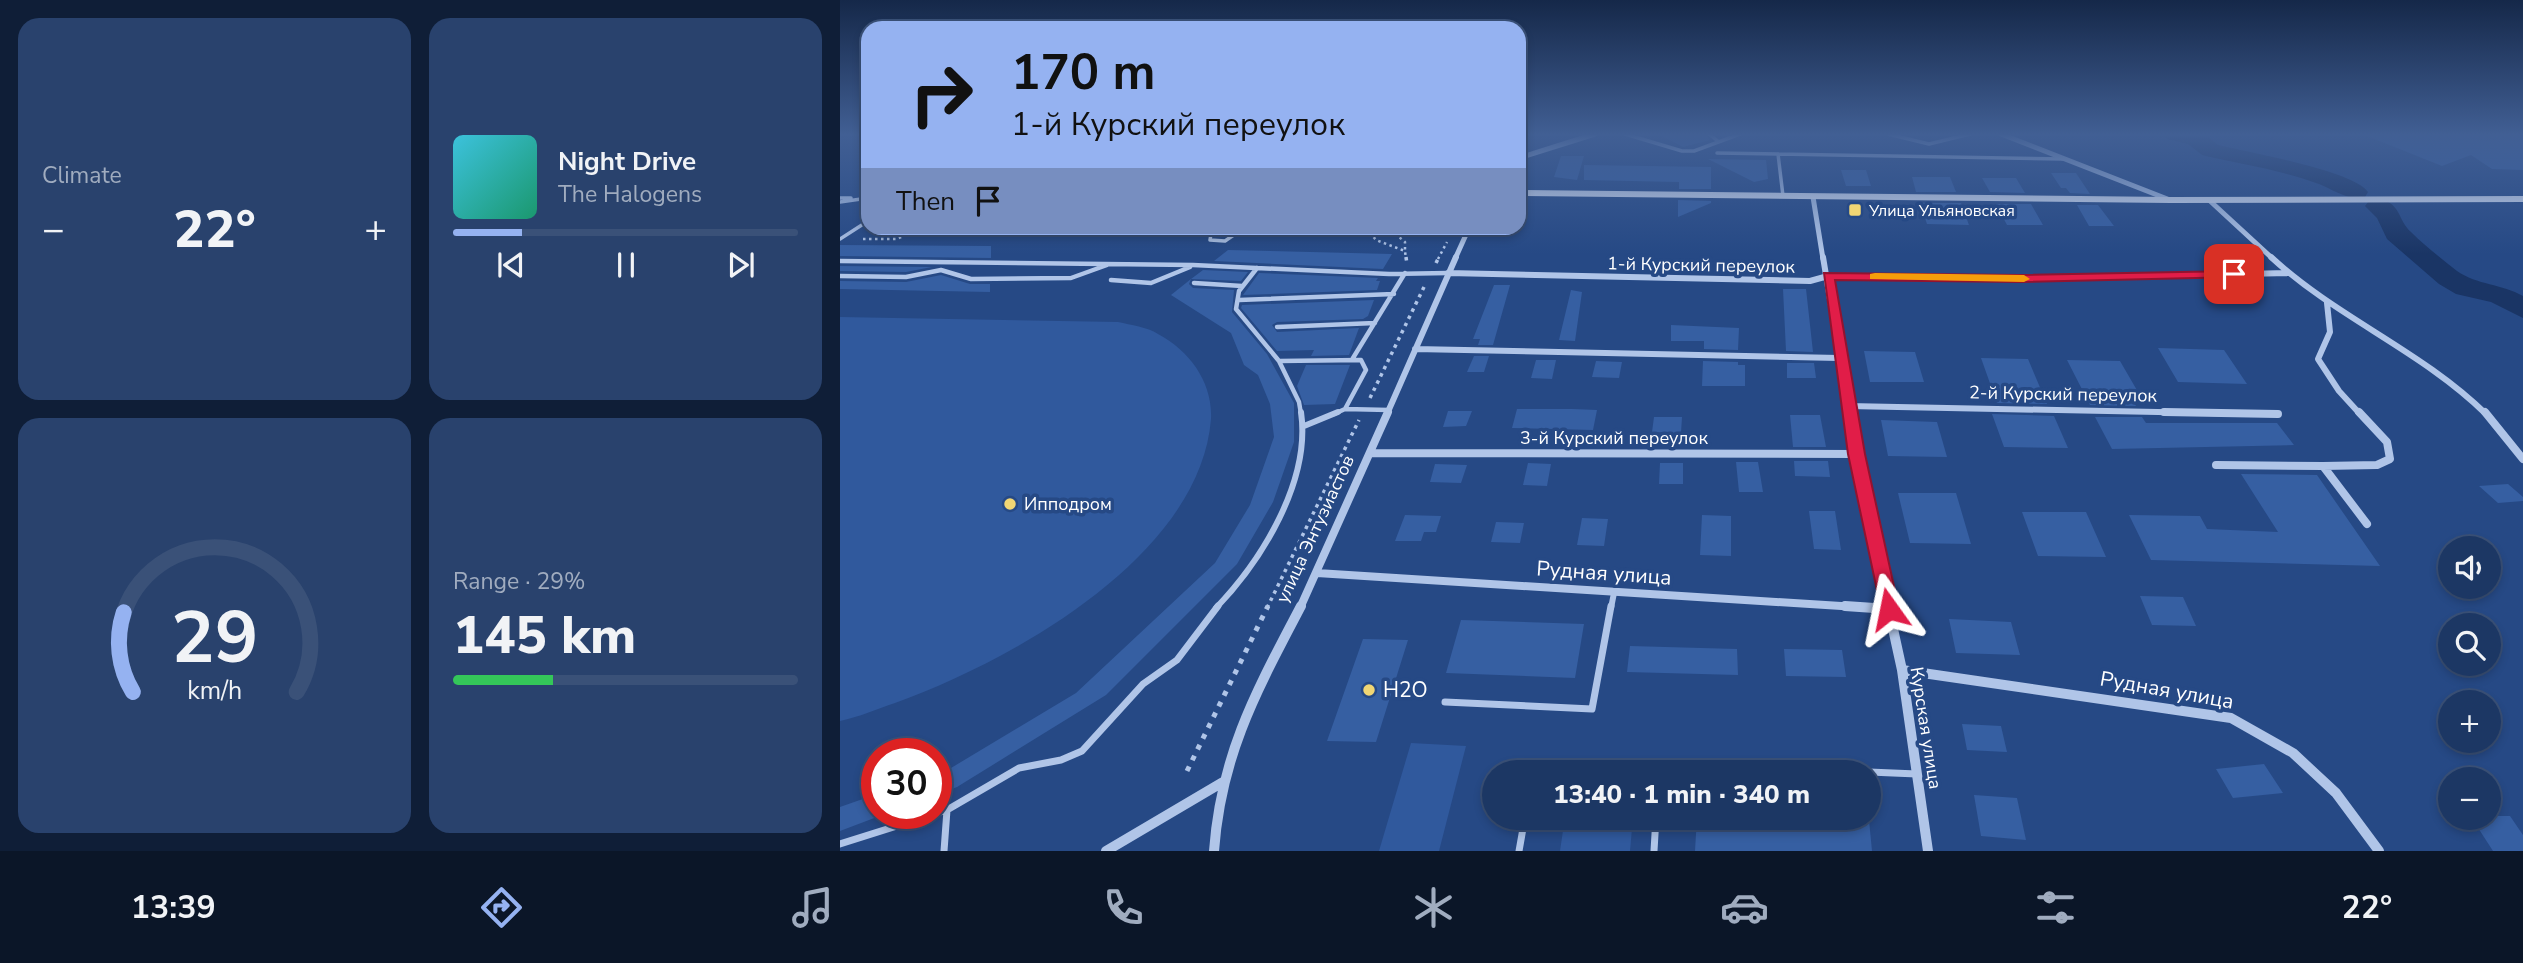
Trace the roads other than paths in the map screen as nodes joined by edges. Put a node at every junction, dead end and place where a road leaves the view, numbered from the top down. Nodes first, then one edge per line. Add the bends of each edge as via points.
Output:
1 (1780, 174) edge
2 (2104, 174) edge
3 (1526, 193) edge
4 (1783, 196) junction
5 (1813, 197) junction
6 (861, 198) edge
7 (2523, 199) edge
8 (840, 200) edge
9 (2171, 200) junction
10 (2209, 200) junction
11 (861, 226) edge
12 (1210, 235) edge
13 (1234, 235) edge
14 (1466, 235) edge
15 (842, 238) edge
16 (840, 261) edge
17 (1110, 264) junction
18 (1193, 265) junction
19 (1258, 268) junction
20 (1405, 273) junction
21 (1448, 273) junction
22 (2288, 274) junction
23 (840, 276) edge
24 (1828, 276) junction
25 (1111, 280) dead end
26 (1194, 284) dead end
27 (1242, 286) junction
28 (1394, 294) junction
29 (1239, 300) junction
30 (2326, 302) junction
31 (1376, 323) junction
32 (1277, 327) dead end
33 (1415, 349) junction
34 (1353, 358) junction
35 (1839, 358) junction
36 (1279, 361) junction
37 (1848, 407) junction
38 (1345, 409) junction
39 (1389, 410) junction
40 (2278, 414) dead end
41 (1304, 426) junction
42 (1371, 453) junction
43 (1856, 454) junction
44 (2523, 459) edge
45 (2216, 465) dead end
46 (2323, 466) junction
47 (2367, 524) dead end
48 (1317, 573) junction
49 (1614, 593) junction
50 (1889, 609) junction
51 (1902, 670) junction
52 (1445, 702) dead end
53 (1881, 772) edge
54 (1917, 774) junction
55 (1223, 782) junction
56 (952, 807) edge
57 (888, 829) edge
58 (946, 829) edge
59 (1523, 830) edge
60 (1655, 830) edge
61 (840, 844) edge
62 (944, 851) edge
63 (1106, 851) edge
64 (1214, 851) edge
65 (1519, 851) edge
66 (1654, 851) edge
67 (1928, 851) edge
68 (2379, 851) edge

1 - 4 lane
2 - 9 street
3 - 4 main road
4 - 5 main road
5 - 9 main road
5 - 24 street, Курская улица
6 - 8 lane
7 - 10 main road
9 - 10 main road
10 - 22 street
11 - 15 lane
12 - 13 lane via 1210,240 1225,241
14 - 21 street, улица Энтузиастов
16 - 17 lane
17 - 18 lane
17 - 23 lane via 1071,278 971,279 941,270 906,277
18 - 19 lane
18 - 25 lane via 1151,283
19 - 20 lane
19 - 27 lane
20 - 21 lane
20 - 28 lane
21 - 24 street, 1-й Курский переулок via 1810,281
21 - 33 street, улица Энтузиастов
22 - 24 street, 1-й Курский переулок via 2019,279
22 - 30 street
24 - 35 street, Курская улица
26 - 27 lane
27 - 29 lane
28 - 29 lane
28 - 31 lane
29 - 36 lane via 1236,309
30 - 44 street via 2426,363 2485,412
30 - 46 street via 2332,328 2318,359 2339,391 2386,442 2390,459 2377,465
31 - 32 lane
31 - 34 lane
33 - 35 street
33 - 39 street, улица Энтузиастов
34 - 36 lane
34 - 38 lane via 1361,360 1366,370
35 - 37 street, Курская улица
36 - 41 lane via 1300,402
37 - 40 street, 2-й Курский переулок
37 - 43 street, Курская улица
38 - 39 lane
38 - 41 lane
39 - 42 street, улица Энтузиастов
41 - 56 lane via 1286,505 1262,553 1177,660 1143,684 1082,751 1019,768
42 - 43 street, 3-й Курский переулок
42 - 48 street, улица Энтузиастов
43 - 50 street, Курская улица
45 - 46 street
46 - 47 street
48 - 49 street, Рудная улица
48 - 55 street, улица Энтузиастов via 1245,710
49 - 50 street, Рудная улица
49 - 52 lane via 1592,709
50 - 51 street, Курская улица
51 - 54 street, Курская улица
51 - 68 street, Рудная улица via 2231,718 2293,754 2336,793
53 - 54 lane
54 - 67 street, Курская улица
55 - 63 street
55 - 64 street, улица Энтузиастов
57 - 61 lane
58 - 62 lane
59 - 65 lane
60 - 66 lane

